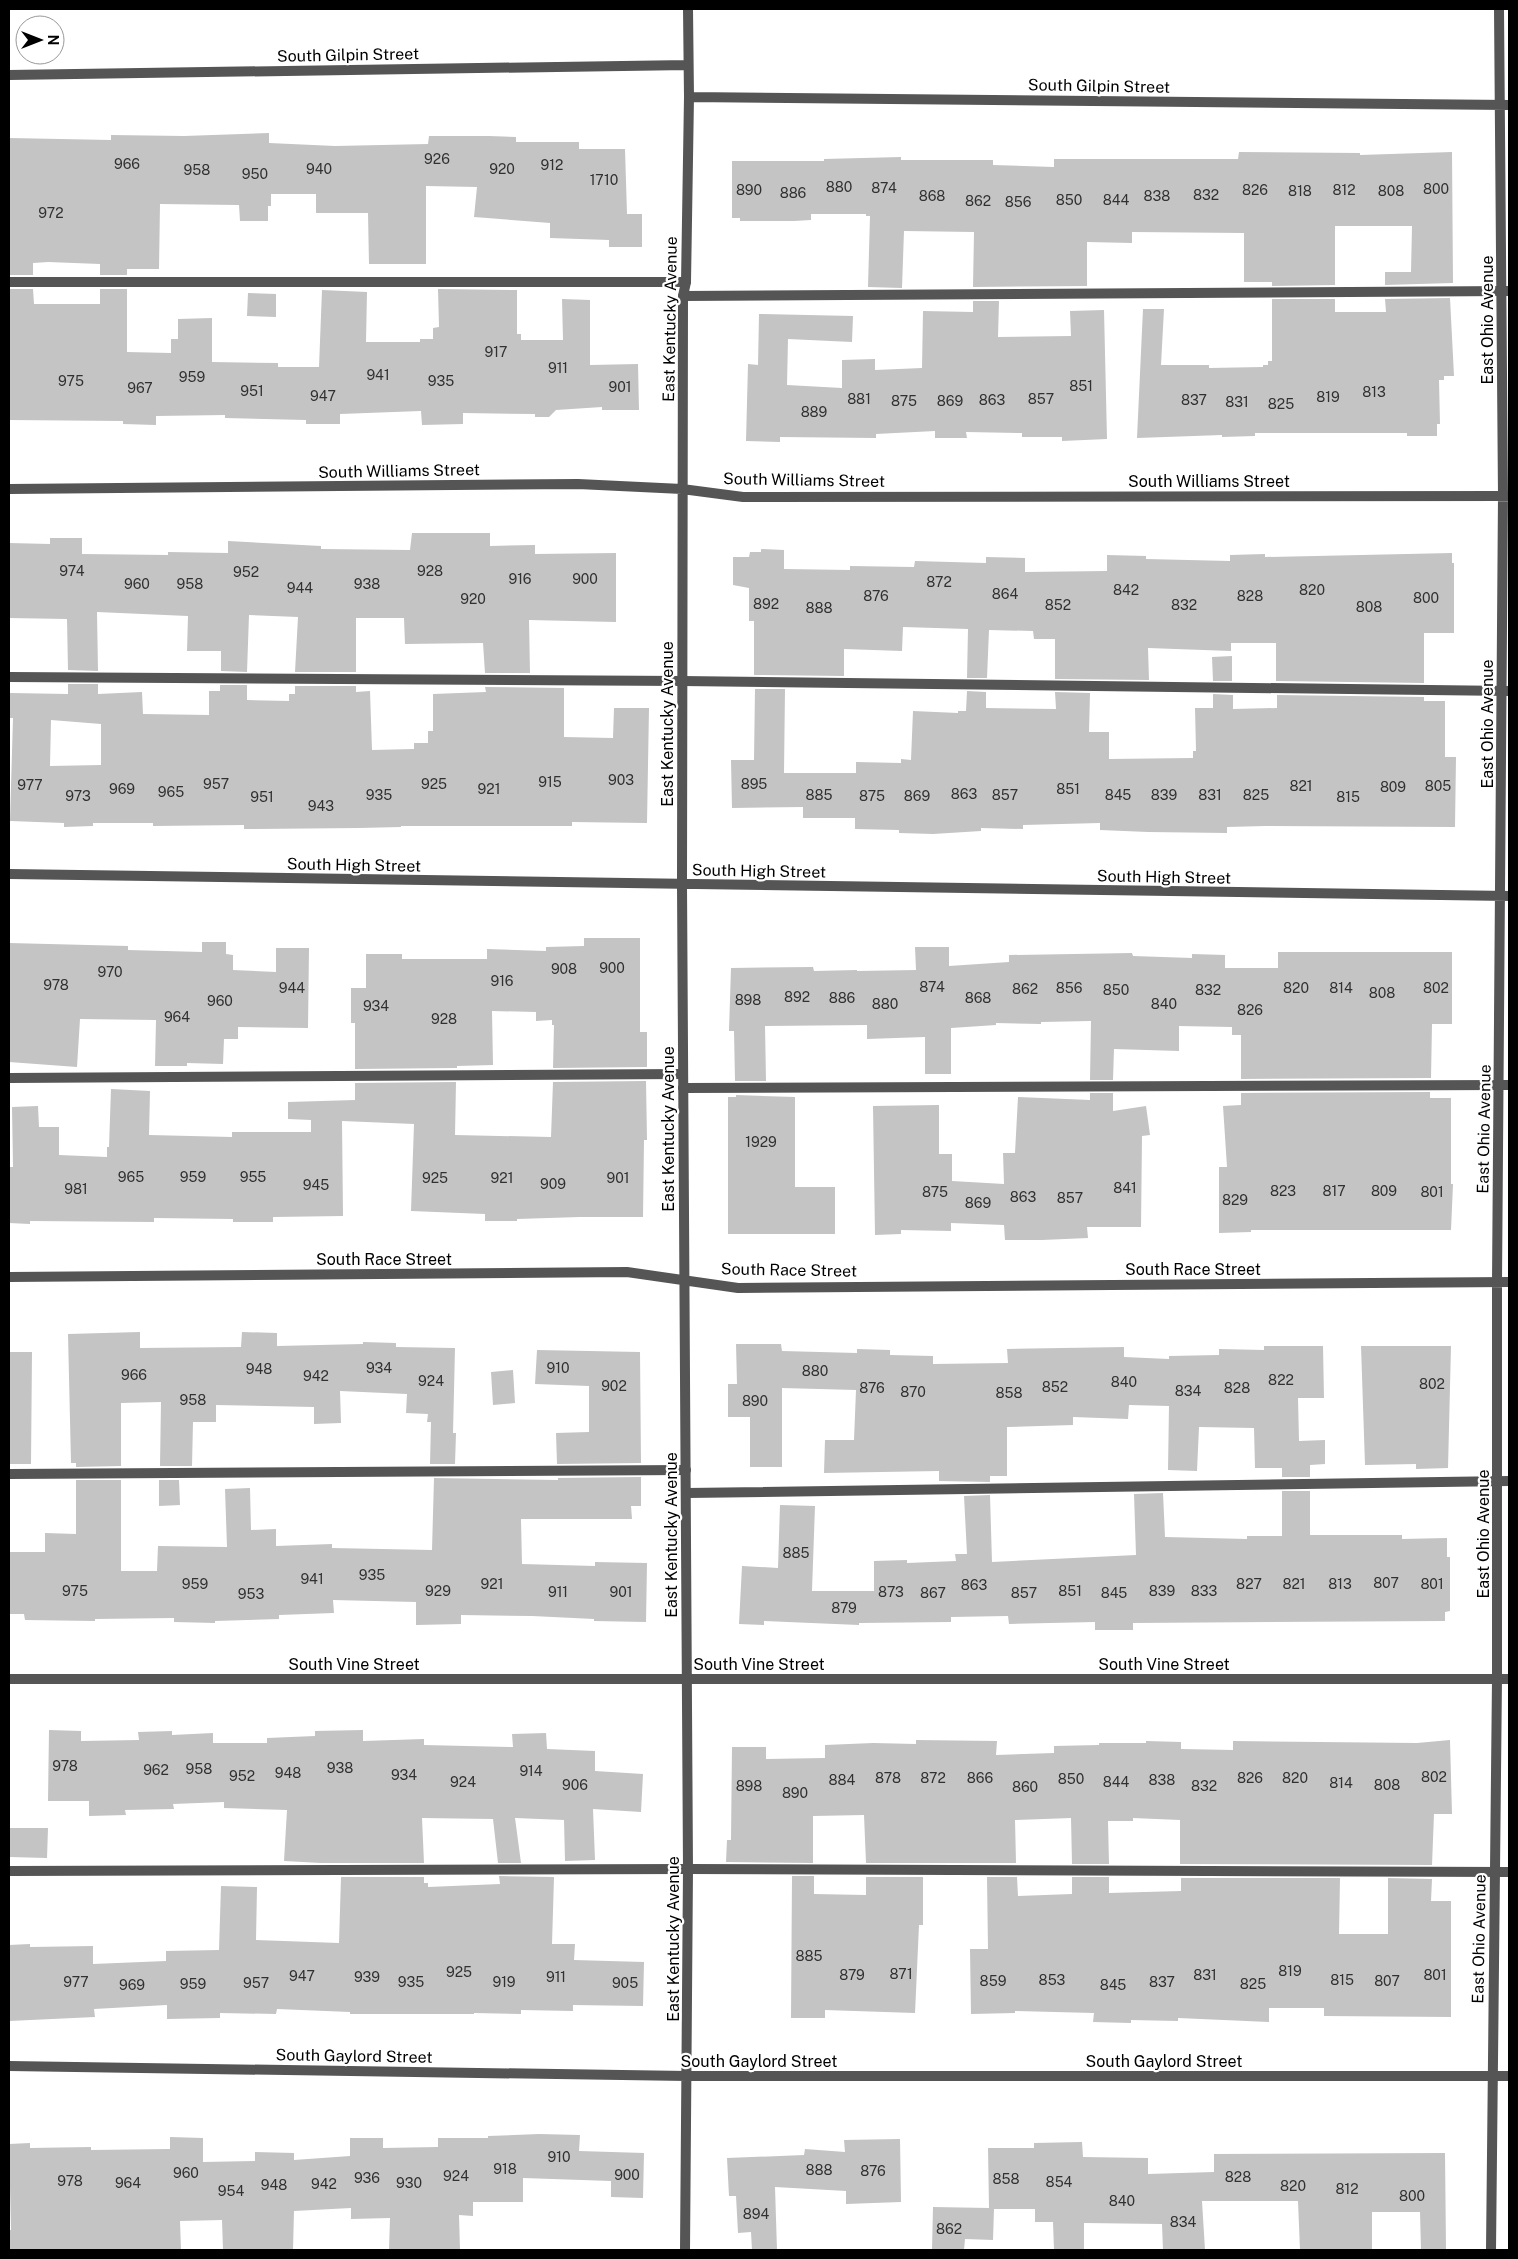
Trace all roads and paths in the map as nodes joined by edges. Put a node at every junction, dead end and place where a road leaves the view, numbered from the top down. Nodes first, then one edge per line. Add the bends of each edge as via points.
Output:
1 (688, 9) edge
2 (1499, 9) edge
3 (688, 65) junction
4 (9, 75) edge
5 (689, 97) junction
6 (1505, 105) edge
7 (9, 282) edge
8 (686, 282) junction
9 (1506, 291) edge
10 (683, 296) junction
11 (9, 489) edge
12 (682, 489) junction
13 (1506, 496) edge
14 (9, 677) edge
15 (682, 681) junction
16 (1506, 691) edge
17 (9, 874) edge
18 (682, 885) junction
19 (1505, 896) edge
20 (682, 1074) junction
21 (9, 1078) edge
22 (1504, 1086) edge
23 (682, 1088) junction
24 (9, 1277) edge
25 (683, 1280) junction
26 (1497, 1282) junction
27 (1509, 1282) edge
28 (686, 1470) junction
29 (9, 1474) edge
30 (1509, 1481) edge
31 (1498, 1482) junction
32 (686, 1493) junction
33 (687, 1678) junction
34 (9, 1679) edge
35 (1497, 1679) junction
36 (1509, 1679) edge
37 (688, 1870) junction
38 (9, 1871) edge
39 (1495, 1872) junction
40 (1509, 1872) edge
41 (9, 2066) edge
42 (686, 2076) junction
43 (1492, 2076) junction
44 (1509, 2076) edge
45 (685, 2250) edge
46 (1491, 2250) edge

1 - 3 street, East Kentucky Avenue
2 - 6 street, East Ohio Avenue
3 - 4 street, South Gilpin Street
3 - 5 street, East Kentucky Avenue
5 - 6 street, South Gilpin Street
5 - 8 street, East Kentucky Avenue
6 - 9 street, East Ohio Avenue
7 - 8 street
8 - 10 street, East Kentucky Avenue
9 - 10 street
9 - 13 street, East Ohio Avenue
10 - 12 street, East Kentucky Avenue
11 - 12 street, South Williams Street via 578,484
12 - 13 street, South Williams Street via 743,497
12 - 15 street, East Kentucky Avenue
13 - 16 street, East Ohio Avenue
14 - 15 street
15 - 16 street
15 - 18 street, East Kentucky Avenue
16 - 19 street, East Ohio Avenue
17 - 18 street, South High Street
18 - 19 street, South High Street
18 - 20 street, East Kentucky Avenue
19 - 22 street, East Ohio Avenue
20 - 21 street
20 - 23 street, East Kentucky Avenue
22 - 23 street
22 - 26 street, East Ohio Avenue
23 - 25 street, East Kentucky Avenue
24 - 25 street, South Race Street via 628,1272
25 - 26 street, South Race Street via 738,1288
25 - 28 street, East Kentucky Avenue
26 - 27 street, South Race Street
26 - 31 street, East Ohio Avenue
28 - 29 street
28 - 32 street, East Kentucky Avenue
30 - 31 street
31 - 32 street
31 - 35 street, East Ohio Avenue
32 - 33 street, East Kentucky Avenue
33 - 34 street, South Vine Street
33 - 35 street, South Vine Street
33 - 37 street, East Kentucky Avenue
35 - 36 street, South Vine Street
35 - 39 street, East Ohio Avenue
37 - 38 street
37 - 39 street
37 - 42 street, East Kentucky Avenue
39 - 40 street
39 - 43 street, East Ohio Avenue
41 - 42 street, South Gaylord Street
42 - 43 street, South Gaylord Street
42 - 45 street, East Kentucky Avenue
43 - 44 street, South Gaylord Street
43 - 46 street, East Ohio Avenue

